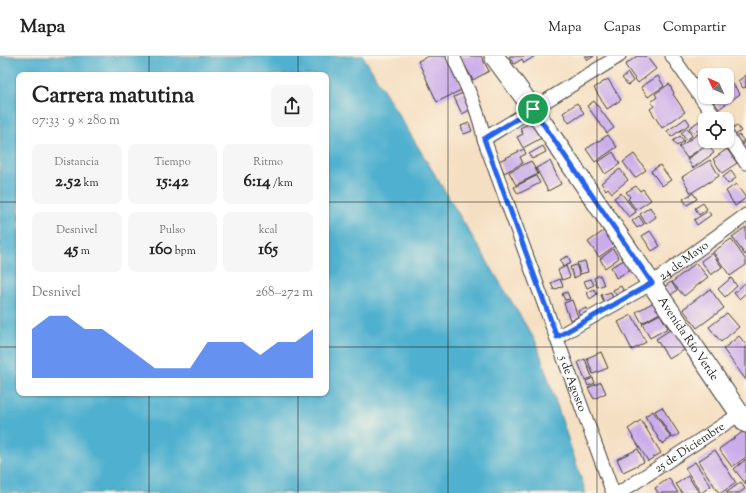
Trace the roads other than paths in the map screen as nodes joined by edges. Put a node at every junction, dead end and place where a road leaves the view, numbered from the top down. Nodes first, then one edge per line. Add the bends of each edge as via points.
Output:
1 (453, 56) edge
2 (494, 56) edge
3 (619, 56) edge
4 (672, 56) edge
5 (533, 109) junction
6 (711, 112) edge
7 (484, 139) junction
8 (734, 145) edge
9 (746, 163) edge
10 (746, 215) edge
11 (652, 283) junction
12 (557, 337) junction
13 (743, 418) edge
14 (613, 493) edge
15 (619, 493) edge

1 - 7 street, 5 de Agosto via 469,92
2 - 5 main road, Avenida Río Verde
3 - 5 street
4 - 6 street
5 - 7 street
5 - 11 main road, Avenida Río Verde
7 - 12 street, 5 de Agosto
8 - 9 street
10 - 11 street, 24 de Mayo
11 - 12 street, 24 de Mayo
11 - 13 main road, Avenida Río Verde
12 - 14 street, 5 de Agosto
13 - 15 street, 25 de Diciembre

